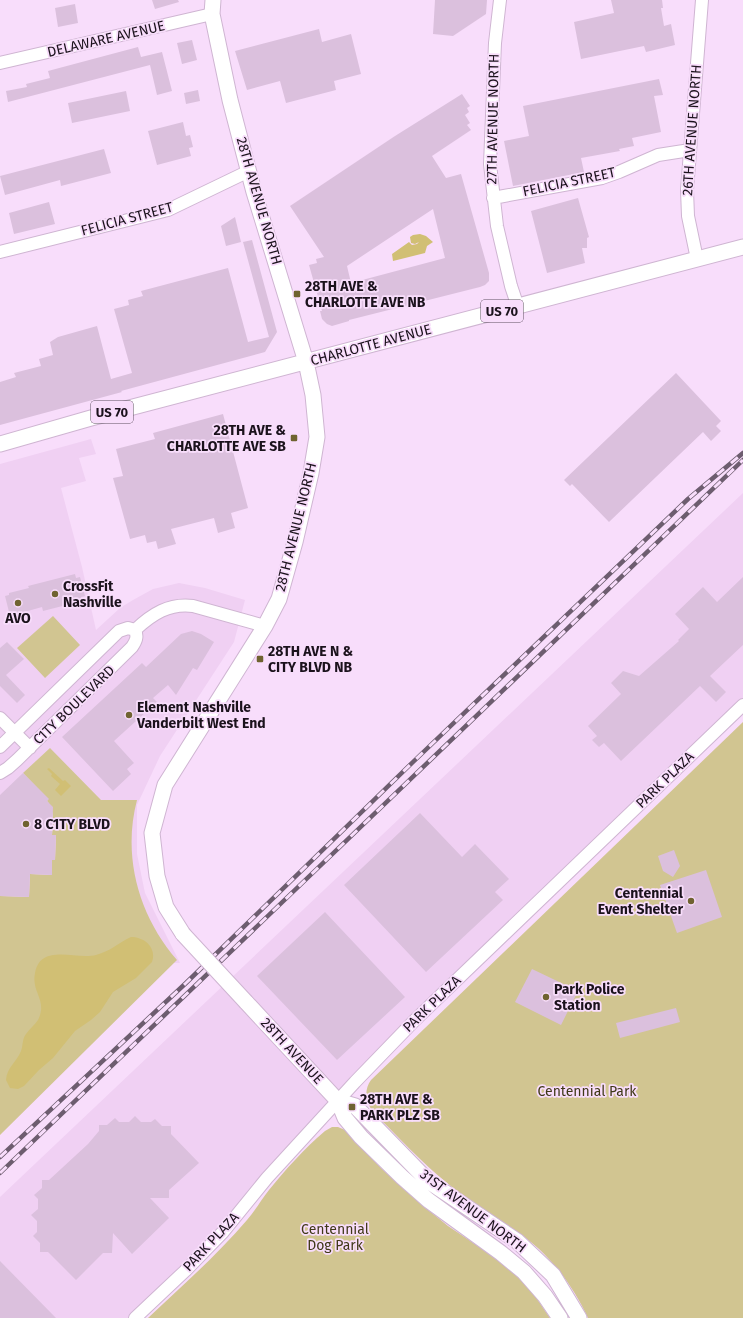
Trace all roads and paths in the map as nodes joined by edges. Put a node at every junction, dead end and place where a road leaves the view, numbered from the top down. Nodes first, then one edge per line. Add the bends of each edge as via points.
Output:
1 (500, 0) edge
2 (702, 0) edge
3 (213, 7) edge
4 (0, 64) edge
5 (690, 150) junction
6 (249, 171) junction
7 (493, 198) junction
8 (743, 247) edge
9 (0, 252) edge
10 (697, 259) junction
11 (518, 307) junction
12 (306, 362) junction
13 (0, 444) edge
14 (265, 626) junction
15 (135, 630) junction
16 (743, 705) edge
17 (0, 718) edge
18 (15, 733) junction
19 (0, 747) edge
20 (30, 748) junction
21 (0, 772) edge
22 (246, 1002) joint
23 (338, 1101) junction
24 (135, 1318) edge
25 (560, 1318) edge
26 (579, 1318) edge

1 - 7 street, 27TH AVENUE NORTH via 495,43 491,131
2 - 5 street, 26TH AVENUE NORTH
3 - 4 street, DELAWARE AVENUE
3 - 6 main road, 28TH AVENUE NORTH via 230,100
5 - 7 street, FELICIA STREET via 658,155 602,178
5 - 10 street, 26TH AVENUE NORTH via 687,208
6 - 9 street, FELICIA STREET via 168,210
6 - 12 main road, 28TH AVENUE NORTH
7 - 11 street, 27TH AVENUE NORTH via 499,236
8 - 10 main road, CHARLOTTE AVENUE / US 70
10 - 11 main road, CHARLOTTE AVENUE / US 70
11 - 12 main road, CHARLOTTE AVENUE / US 70
12 - 13 main road, CHARLOTTE AVENUE / US 70
12 - 14 main road, 28TH AVENUE NORTH via 313,395 317,437 295,542 279,599
14 - 15 street via 181,605 158,612
14 - 22 main road, 28TH AVENUE NORTH, bridge via 165,785 152,833 157,876 166,907 183,934
15 - 18 street, C1TY BOULEVARD via 128,628 119,631
15 - 20 street, C1TY BOULEVARD via 137,636 132,647
16 - 23 street, PARK PLAZA via 415,1020
17 - 18 street
18 - 19 street, C1TY BOULEVARD
18 - 20 street
20 - 21 street, C1TY BOULEVARD
22 - 23 main road, 28TH AVENUE
23 - 24 street, PARK PLAZA via 267,1178 223,1232
23 - 25 main road, 31ST AVENUE NORTH via 345,1118 396,1172 428,1200 524,1272 546,1296
23 - 26 main road, 31ST AVENUE NORTH via 355,1106 428,1181 517,1242 553,1275

